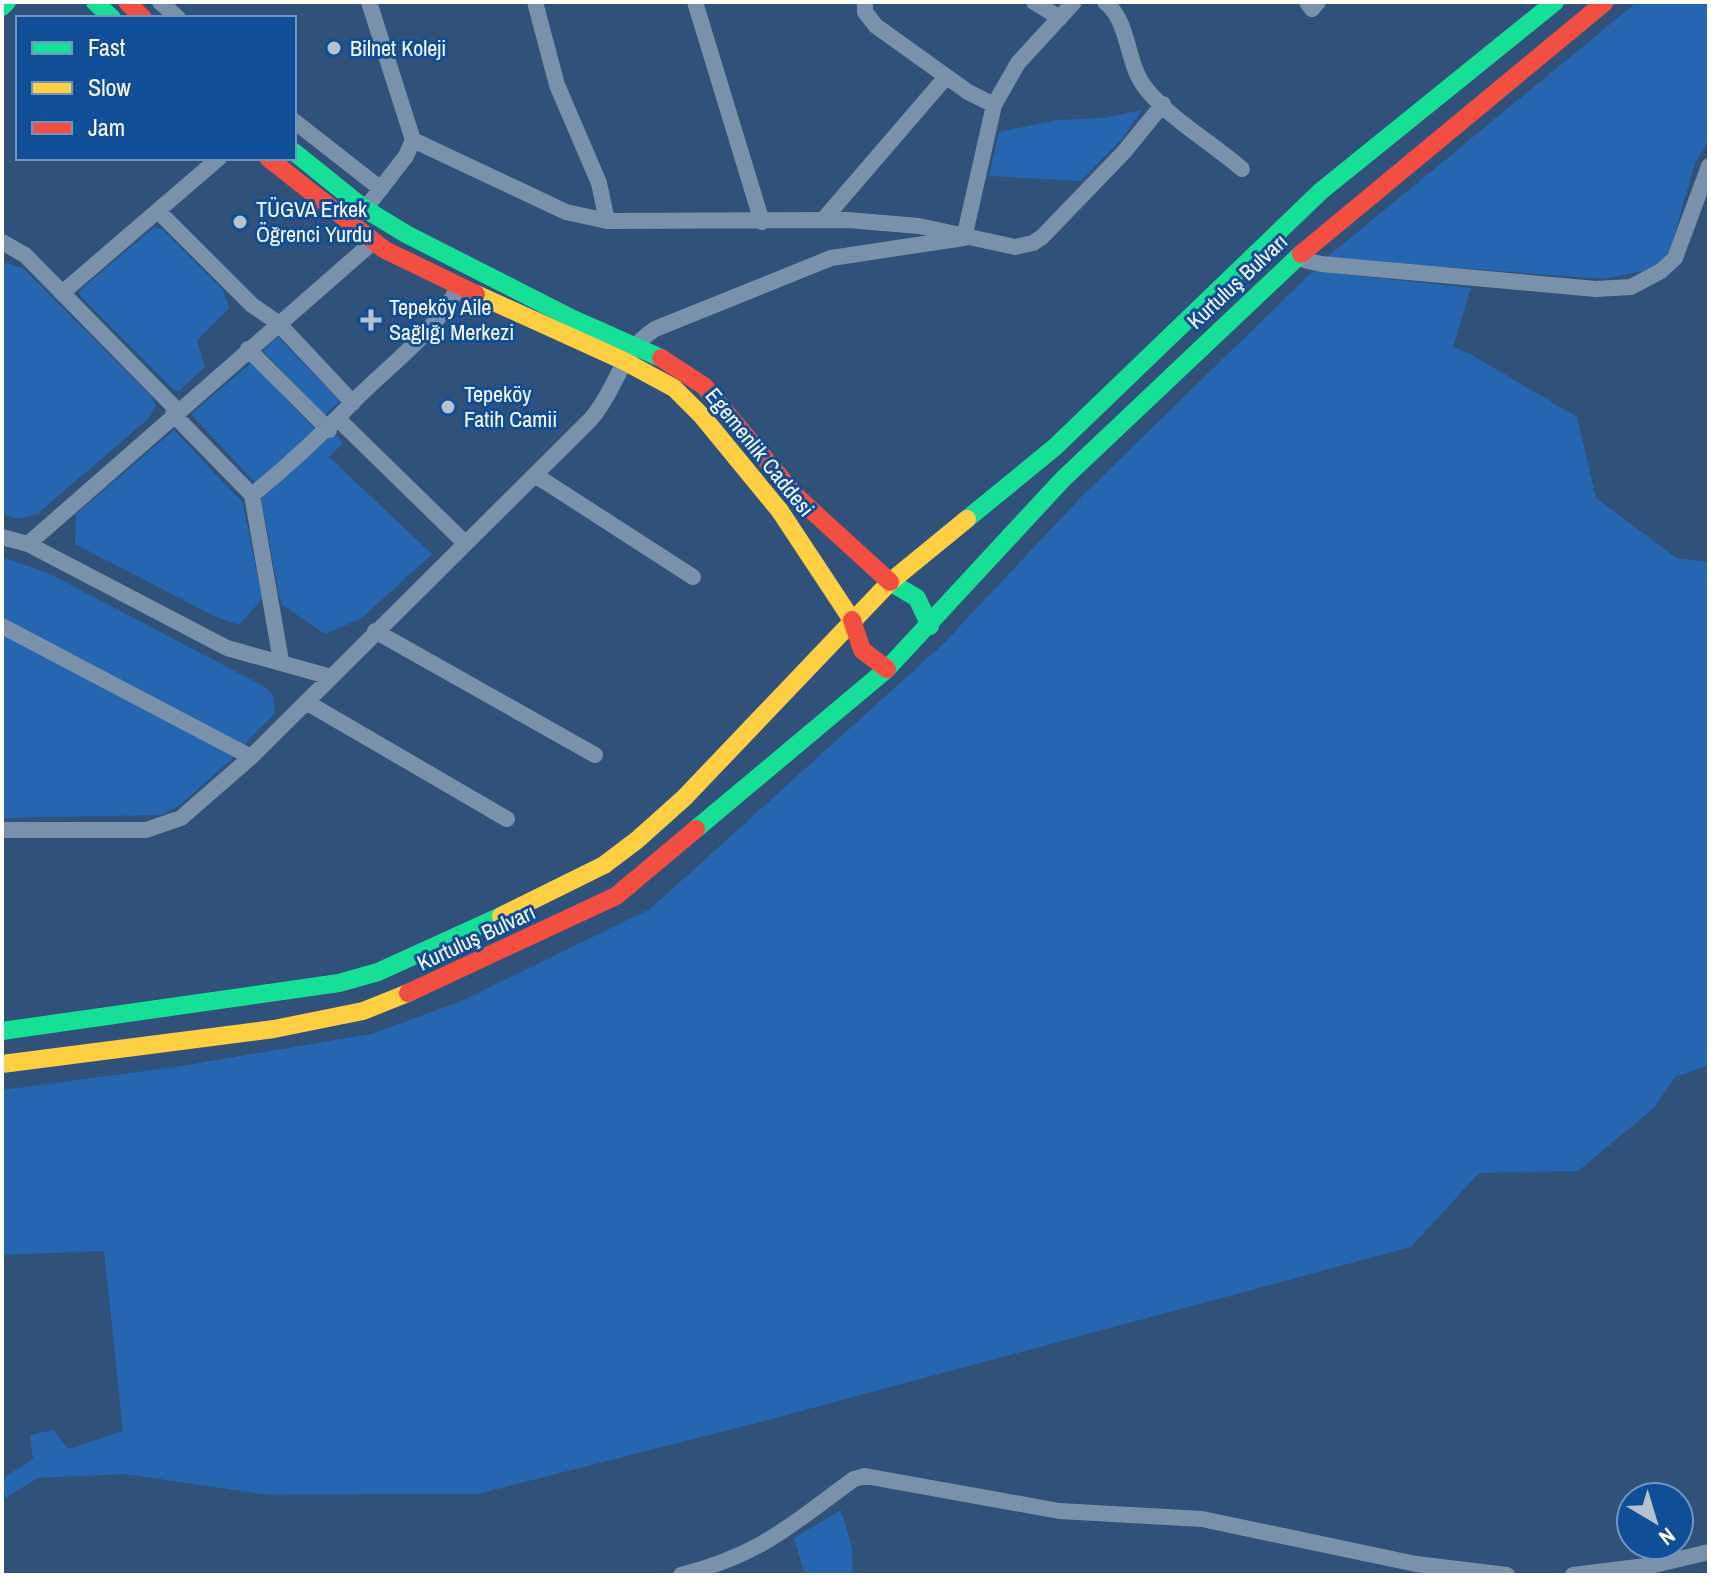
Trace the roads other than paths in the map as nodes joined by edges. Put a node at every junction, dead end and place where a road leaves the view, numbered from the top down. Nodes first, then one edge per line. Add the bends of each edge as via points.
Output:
1 (7, 2) edge
2 (95, 2) edge
3 (160, 2) edge
4 (369, 2) edge
5 (535, 2) edge
6 (695, 2) edge
7 (865, 2) edge
8 (1034, 2) edge
9 (1074, 2) edge
10 (1105, 2) edge
11 (1307, 2) edge
12 (1318, 2) edge
13 (1555, 2) edge
14 (1605, 2) edge
15 (2, 7) edge
16 (110, 16) edge
17 (176, 16) edge
18 (1060, 18) junction
19 (946, 77) junction
20 (1163, 104) junction
21 (994, 105) junction
22 (296, 123) edge
23 (413, 140) junction
24 (296, 154) edge
25 (217, 160) edge
26 (270, 160) edge
27 (1709, 166) edge
28 (1242, 169) dead end
29 (381, 189) junction
30 (365, 209) junction
31 (158, 211) junction
32 (823, 220) junction
33 (607, 221) junction
34 (762, 222) junction
35 (964, 238) junction
36 (2, 242) edge
37 (373, 242) junction
38 (1296, 258) junction
39 (459, 286) junction
40 (62, 293) junction
41 (278, 323) junction
42 (248, 349) junction
43 (628, 353) junction
44 (353, 403) junction
45 (175, 412) junction
46 (334, 425) junction
47 (535, 475) junction
48 (252, 495) junction
49 (2, 537) edge
50 (465, 543) junction
51 (28, 544) junction
52 (693, 577) dead end
53 (890, 582) junction
54 (852, 620) junction
55 (2, 626) edge
56 (930, 626) junction
57 (375, 631) junction
58 (281, 661) junction
59 (887, 669) junction
60 (331, 677) junction
61 (306, 702) junction
62 (595, 755) dead end
63 (251, 757) junction
64 (507, 819) dead end
65 (2, 830) edge
66 (2, 1031) edge
67 (2, 1064) edge
68 (1709, 1552) edge
69 (681, 1575) edge
70 (1507, 1575) edge
71 (1573, 1575) edge

1 - 15 main road
2 - 16 main road
3 - 17 street
4 - 23 street
5 - 33 street via 557,85 599,183
6 - 34 street
7 - 19 street via 869,19
8 - 18 street
9 - 18 street
10 - 20 street via 1119,20 1141,80
11 - 12 street via 1312,9
13 - 53 main road, Kurtuluş Bulvarı via 1321,191 1055,447
14 - 38 main road, Kurtuluş Bulvarı
18 - 21 street via 1018,63
19 - 21 street
19 - 32 street
20 - 28 street
20 - 35 street via 1124,152 1033,243 1015,247
21 - 35 street
22 - 29 street
23 - 29 street
23 - 33 street via 553,206
24 - 30 main road, Egemenlik Caddesi
25 - 31 street
26 - 37 main road, Egemenlik Caddesi
27 - 38 street via 1675,258 1631,287 1560,286
29 - 30 street
30 - 43 main road, Egemenlik Caddesi
31 - 40 street
31 - 41 street via 252,305
32 - 34 street
32 - 35 street via 919,226
33 - 34 street
35 - 43 street via 831,258 665,323
36 - 40 street via 25,255
37 - 39 main road, Egemenlik Caddesi
37 - 41 street
38 - 56 main road, Kurtuluş Bulvarı via 1063,479
39 - 43 main road, Egemenlik Caddesi
39 - 44 street via 425,337
40 - 45 street
41 - 42 street
41 - 44 street
42 - 45 street
42 - 46 street
43 - 47 street via 601,408
43 - 53 main road, Egemenlik Caddesi via 694,377 797,497
43 - 54 main road, Egemenlik Caddesi via 702,416 796,532
44 - 46 street
45 - 48 street
45 - 51 street
46 - 48 street
46 - 50 street
47 - 50 street
47 - 52 street
48 - 58 street
49 - 51 street
50 - 57 street
51 - 58 street via 227,648
53 - 54 main road
53 - 56 main road via 920,600
54 - 59 main road via 858,647
54 - 66 main road, Kurtuluş Bulvarı via 684,798 637,840 572,883 378,972 339,983
55 - 63 street
56 - 59 main road
57 - 60 street
57 - 62 street
58 - 60 street
59 - 67 main road, Kurtuluş Bulvarı via 616,896 435,982 324,1021
60 - 61 street
61 - 63 street
61 - 64 street
63 - 65 street via 181,818 157,829
68 - 71 street
69 - 70 street via 763,1546 865,1476 1059,1511 1202,1519 1416,1564

